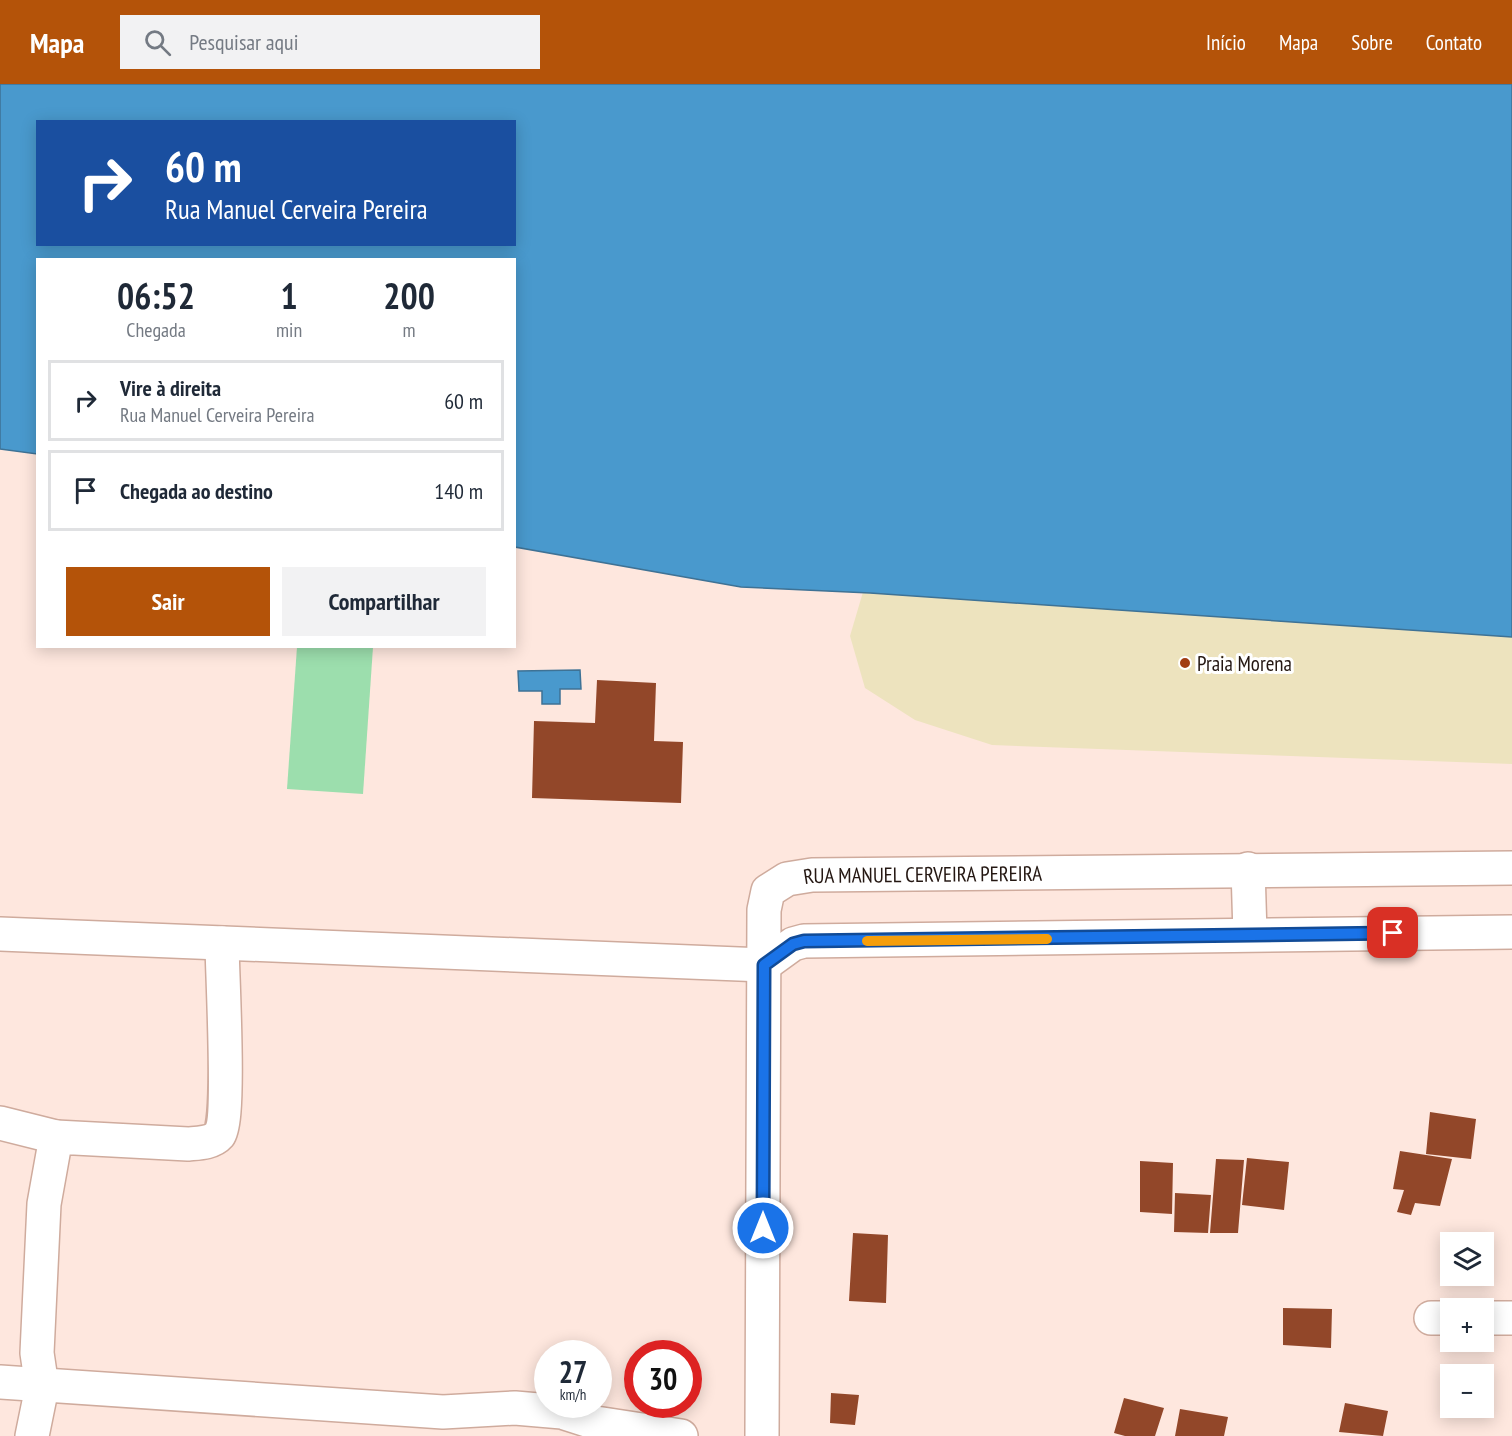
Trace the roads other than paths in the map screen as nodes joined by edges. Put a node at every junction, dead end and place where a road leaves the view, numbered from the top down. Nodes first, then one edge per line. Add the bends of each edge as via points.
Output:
1 (1512, 867) edge
2 (1248, 869) junction
3 (1512, 932) edge
4 (0, 934) edge
5 (1250, 934) junction
6 (222, 943) junction
7 (764, 965) junction
8 (0, 1123) edge
9 (56, 1137) junction
10 (1512, 1317) edge
11 (1494, 1318) edge
12 (0, 1382) edge
13 (42, 1386) junction
14 (479, 1424) edge
15 (32, 1436) edge
16 (681, 1436) edge
17 (762, 1436) edge

1 - 2 street, RUA MANUEL CERVEIRA PEREIRA
2 - 5 street
2 - 7 street, RUA MANUEL CERVEIRA PEREIRA via 812,875 787,879 768,891
3 - 5 street
4 - 6 street
5 - 7 street via 804,941 793,944
6 - 7 street
6 - 9 street via 225,1093 223,1127 218,1135 202,1143 188,1144
7 - 17 street
8 - 9 street
9 - 13 street via 44,1204 37,1353
10 - 11 street
12 - 13 street
13 - 14 street via 443,1412
13 - 15 street
14 - 16 street via 516,1408 562,1412 596,1423

